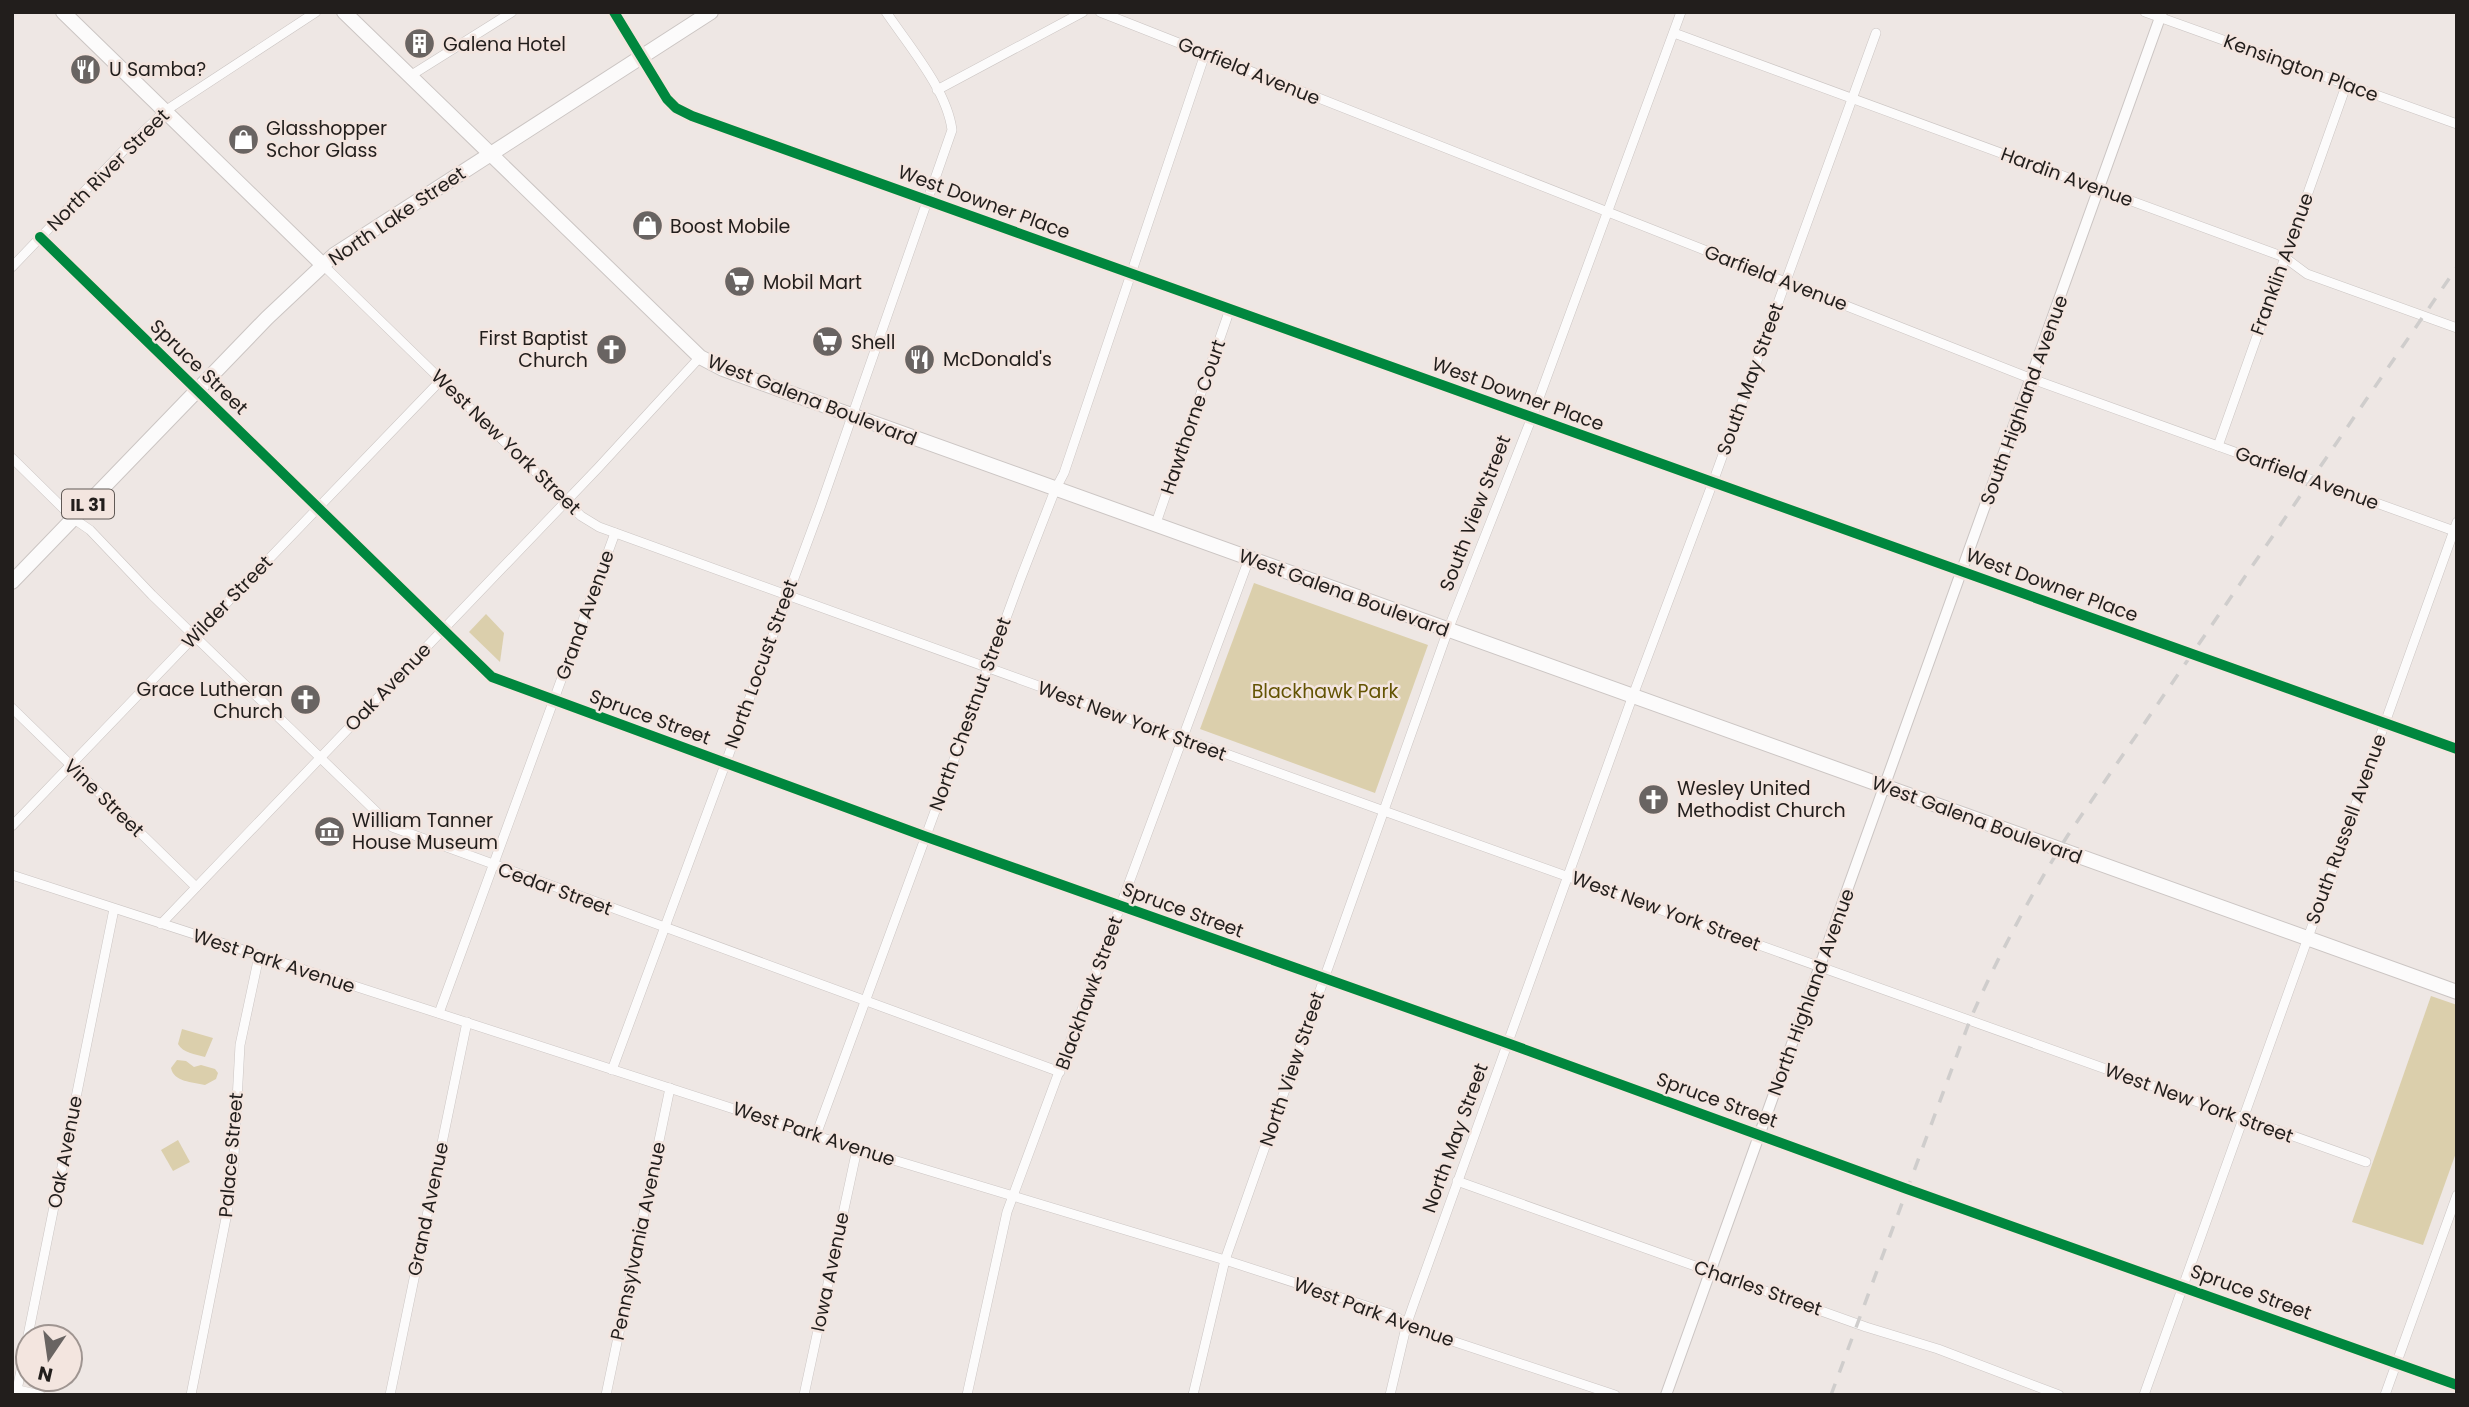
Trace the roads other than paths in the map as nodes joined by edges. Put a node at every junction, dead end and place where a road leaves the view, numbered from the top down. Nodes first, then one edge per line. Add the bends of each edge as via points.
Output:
1 (63, 12) edge
2 (316, 12) edge
3 (344, 12) edge
4 (512, 12) edge
5 (614, 12) edge
6 (710, 12) edge
7 (887, 12) edge
8 (1083, 12) edge
9 (1100, 12) edge
10 (1681, 12) edge
11 (2145, 12) edge
12 (2161, 15) edge
13 (1674, 33) junction
14 (1875, 33) dead end
15 (1205, 54) junction
16 (642, 56) junction
17 (410, 76) junction
18 (2347, 83) junction
19 (937, 90) junction
20 (1853, 99) junction
21 (165, 111) junction
22 (2457, 124) edge
23 (491, 152) junction
24 (2099, 189) junction
25 (928, 201) junction
26 (1606, 212) junction
27 (40, 237) junction
28 (2284, 257) junction
29 (323, 265) junction
30 (12, 267) edge
31 (1131, 274) junction
32 (1786, 281) junction
33 (1230, 309) junction
34 (2457, 328) edge
35 (700, 357) junction
36 (442, 379) junction
37 (2032, 379) junction
38 (198, 389) junction
39 (852, 417) junction
40 (1532, 417) junction
41 (2218, 446) junction
42 (12, 458) edge
43 (1713, 482) junction
44 (1055, 490) junction
45 (566, 501) junction
46 (318, 507) junction
47 (74, 519) junction
48 (1155, 526) junction
49 (2456, 528) edge
50 (615, 533) junction
51 (1249, 559) junction
52 (1963, 572) junction
53 (12, 582) edge
54 (787, 595) junction
55 (443, 630) junction
56 (1448, 630) junction
57 (194, 636) junction
58 (988, 669) junction
59 (1632, 698) junction
60 (554, 701) junction
61 (12, 708) edge
62 (2384, 723) junction
63 (1181, 738) junction
64 (2457, 749) edge
65 (319, 759) junction
66 (725, 762) junction
67 (70, 765) junction
68 (1886, 787) junction
69 (1384, 811) junction
70 (12, 826) edge
71 (925, 836) junction
72 (493, 867) junction
73 (12, 875) edge
74 (1568, 876) junction
75 (196, 887) junction
76 (1121, 906) junction
77 (114, 909) junction
78 (161, 924) junction
79 (664, 929) junction
80 (2306, 938) junction
81 (259, 956) junction
82 (1820, 967) junction
83 (1324, 979) junction
84 (2457, 992) edge
85 (864, 1001) junction
86 (439, 1013) junction
87 (467, 1023) junction
88 (1507, 1043) junction
89 (612, 1070) junction
90 (1060, 1072) junction
91 (670, 1088) junction
92 (2244, 1119) junction
93 (1760, 1133) junction
94 (816, 1135) junction
95 (857, 1149) junction
96 (2366, 1162) dead end
97 (1457, 1181) junction
98 (2457, 1195) edge
99 (1013, 1196) junction
100 (1225, 1260) junction
101 (1711, 1272) junction
102 (2182, 1286) junction
103 (29, 1323) edge
104 (1407, 1324) junction
105 (2397, 1363) junction
106 (2457, 1385) edge
107 (191, 1395) edge
108 (390, 1395) edge
109 (606, 1395) edge
110 (804, 1395) edge
111 (967, 1395) edge
112 (1193, 1395) edge
113 (1390, 1395) edge
114 (1615, 1395) edge
115 (1666, 1395) edge
116 (2059, 1395) edge
117 (2144, 1395) edge
118 (2385, 1395) edge

1 - 21 main road, West New York Street
2 - 21 street, North River Street
3 - 17 main road, West Galena Boulevard
4 - 17 street
5 - 16 street, West Downer Place
6 - 16 main road, IL 31
7 - 19 street, North Locust Street
8 - 19 street
9 - 15 street, Garfield Avenue
10 - 13 street, South View Street
11 - 12 street, Kensington Place
12 - 18 street, Kensington Place
12 - 24 street, South Highland Avenue
13 - 20 street, Hardin Avenue
13 - 26 street, South View Street
14 - 20 street, South May Street
15 - 26 street, Garfield Avenue
15 - 31 street, North Chestnut Street
16 - 23 main road, IL 31
16 - 25 street, West Downer Place via 676,108
17 - 23 main road, West Galena Boulevard
18 - 22 street, Kensington Place
18 - 28 street, Franklin Avenue
19 - 25 street, North Locust Street via 952,130
20 - 24 street, Hardin Avenue
20 - 32 street, South May Street
21 - 27 street, North River Street
21 - 29 main road, West New York Street
23 - 29 main road, North Lake Street / IL 31
23 - 35 main road, West Galena Boulevard
24 - 28 street, Hardin Avenue
24 - 37 street, South Highland Avenue
25 - 31 street, West Downer Place
25 - 39 street, North Locust Street
26 - 32 street, Garfield Avenue
26 - 40 street, South View Street
27 - 30 street, North River Street
27 - 38 street, Spruce Street
28 - 34 street, Hardin Avenue via 2307,274
28 - 41 street, Franklin Avenue
29 - 36 street, West New York Street
29 - 38 main road, North Lake Street / IL 31
31 - 33 street, West Downer Place
31 - 44 street, North Chestnut Street
32 - 37 street, Garfield Avenue
32 - 43 street, South May Street
33 - 40 street, West Downer Place
33 - 48 street, Hawthorne Court
35 - 39 main road, West Galena Boulevard
35 - 45 street, Oak Avenue
36 - 45 street, West New York Street
36 - 46 street, Wilder Street
37 - 41 street, Garfield Avenue
37 - 52 street, South Highland Avenue
38 - 46 street, Spruce Street
38 - 47 main road, North Lake Street / IL 31
39 - 44 main road, West Galena Boulevard
39 - 54 street, North Locust Street
40 - 43 street, West Downer Place
40 - 56 street, South View Street
41 - 49 street, Garfield Avenue
42 - 47 street, Cedar Street
43 - 52 street, West Downer Place
43 - 59 street, South May Street
44 - 48 main road, West Galena Boulevard
44 - 58 street, North Chestnut Street
45 - 50 street, West New York Street via 589,522
45 - 55 street, Oak Avenue
46 - 55 street, Spruce Street
46 - 57 street, Wilder Street
47 - 53 main road, North Lake Street / IL 31
47 - 57 street, Cedar Street
48 - 51 main road, West Galena Boulevard
49 - 62 street, South Russell Avenue
50 - 54 street, West New York Street
50 - 60 street, Grand Avenue
51 - 56 main road, West Galena Boulevard
51 - 63 street, Blackhawk Street
52 - 62 street, West Downer Place
52 - 68 street, South Highland Avenue
54 - 58 street, West New York Street
54 - 66 street, North Locust Street
55 - 60 street, Spruce Street via 492,677
55 - 65 street, Oak Avenue
56 - 59 main road, West Galena Boulevard
56 - 69 street, North View Street
57 - 65 street, Cedar Street
57 - 67 street, Wilder Street
58 - 63 street, West New York Street
58 - 71 street, North Chestnut Street
59 - 68 main road, West Galena Boulevard
59 - 74 street, North May Street
60 - 66 street, Spruce Street
60 - 72 street, Grand Avenue
61 - 67 street, Vine Street
62 - 64 street, West Downer Place
62 - 80 street, South Russell Avenue
63 - 69 street, West New York Street
63 - 76 street, Blackhawk Street
65 - 72 street, Cedar Street via 392,827
65 - 75 street, Oak Avenue
66 - 71 street, Spruce Street
66 - 79 street, North Locust Street
67 - 70 street, Wilder Street
67 - 75 street, Vine Street
68 - 80 main road, West Galena Boulevard
68 - 82 street, North Highland Avenue
69 - 74 street, West New York Street
69 - 83 street, North View Street
71 - 76 street, Spruce Street
71 - 85 street, North Chestnut Street
72 - 79 street, Cedar Street
72 - 86 street, Grand Avenue
73 - 77 street, West Park Avenue
74 - 82 street, West New York Street
74 - 88 street, North May Street
75 - 78 street, Oak Avenue
76 - 83 street, Spruce Street
76 - 90 street, Blackhawk Street
77 - 78 street, West Park Avenue
77 - 103 street, Oak Avenue
78 - 81 street, West Park Avenue
79 - 85 street, Cedar Street
79 - 89 street, North Locust Street
80 - 84 main road, West Galena Boulevard
80 - 92 street, South Russell Avenue
81 - 86 street, West Park Avenue
81 - 107 street, Palace Street via 240,1045 228,1213
82 - 92 street, West New York Street
82 - 93 street, North Highland Avenue
83 - 88 street, Spruce Street
83 - 100 street, North View Street
85 - 90 street, Cedar Street
85 - 94 street, North Chestnut Street
86 - 87 street, West Park Avenue
87 - 89 street, West Park Avenue
87 - 108 street, Grand Avenue
88 - 93 street, Spruce Street
88 - 97 street, North May Street
89 - 91 street, West Park Avenue
90 - 99 street, Blackhawk Street
91 - 94 street, West Park Avenue
91 - 109 street, Pennsylvania Avenue
92 - 96 street, West New York Street
92 - 102 street, South Russell Avenue
93 - 101 street, North Highland Avenue
93 - 102 street, Spruce Street
94 - 95 street, West Park Avenue
95 - 99 street, West Park Avenue
95 - 110 street, Iowa Avenue
97 - 101 street, Charles Street
97 - 104 street, North May Street
98 - 105 street
99 - 100 street, West Park Avenue
99 - 111 street, Blackhawk Street
100 - 104 street, West Park Avenue via 1391,1314
100 - 112 street, North View Street
101 - 115 street, North Highland Avenue
101 - 116 street, Charles Street
102 - 105 street, Spruce Street
102 - 117 street, South Russell Avenue
104 - 113 street, North May Street
104 - 114 street, West Park Avenue
105 - 106 street, Spruce Street
105 - 118 street

